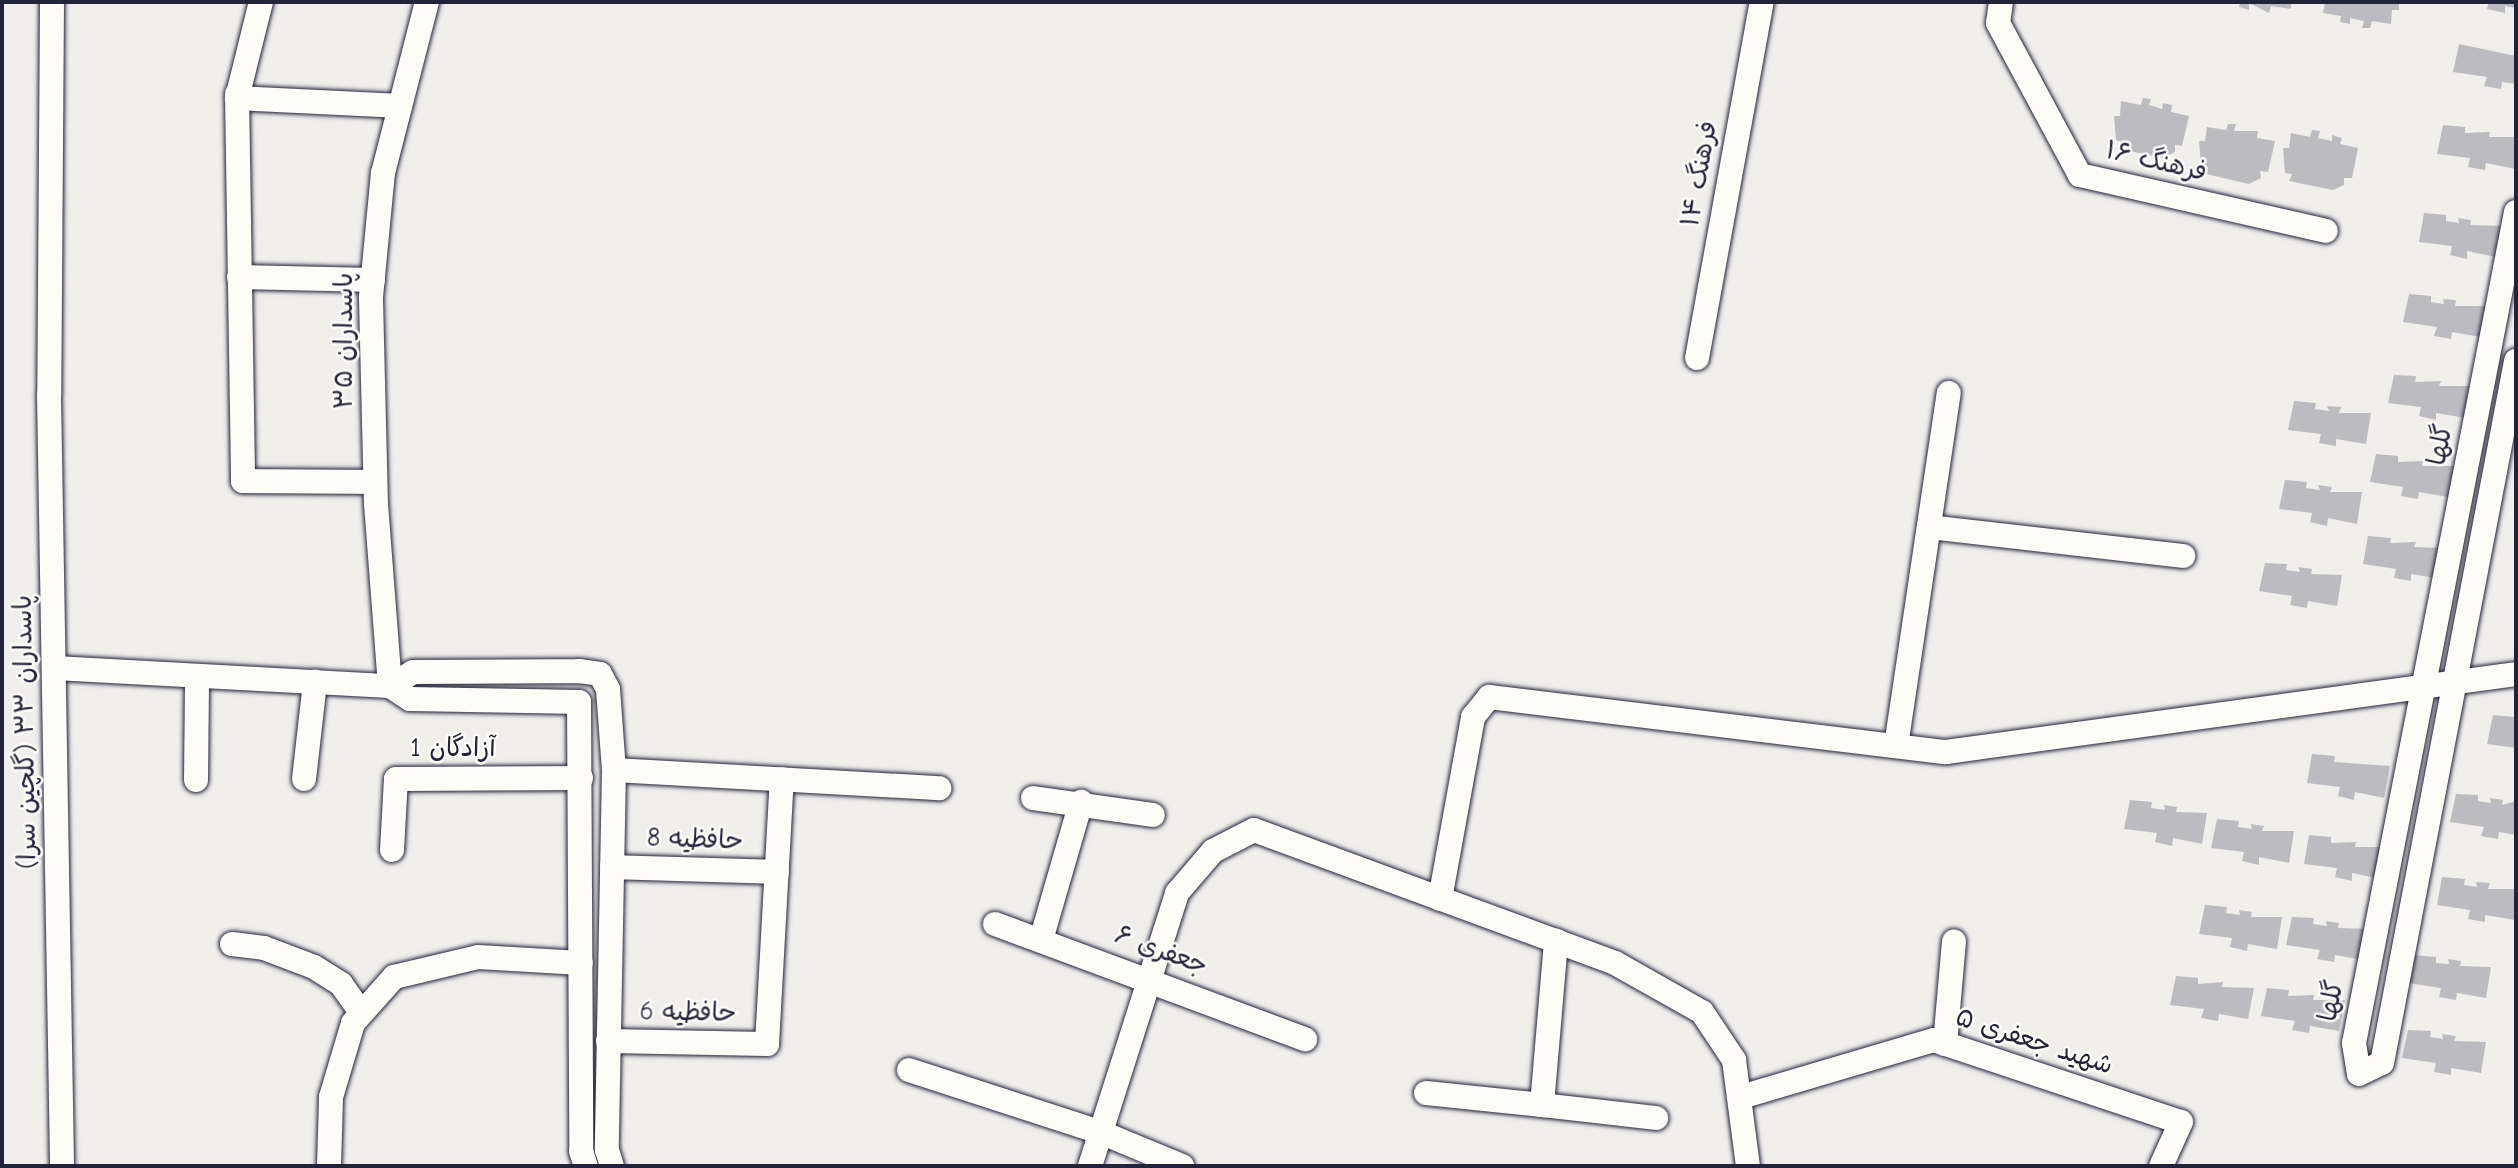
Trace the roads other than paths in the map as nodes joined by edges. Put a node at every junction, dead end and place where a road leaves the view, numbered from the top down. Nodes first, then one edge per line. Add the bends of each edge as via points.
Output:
1 (52, 2) edge
2 (261, 2) edge
3 (427, 2) edge
4 (1762, 2) edge
5 (2001, 2) edge
6 (237, 96) junction
7 (400, 106) junction
8 (2516, 212) edge
9 (2326, 232) dead end
10 (239, 277) junction
11 (373, 280) junction
12 (1698, 358) dead end
13 (2516, 362) edge
14 (1949, 393) dead end
15 (375, 482) junction
16 (1929, 527) junction
17 (2183, 556) dead end
18 (55, 668) junction
19 (2516, 674) edge
20 (197, 676) junction
21 (315, 682) junction
22 (2455, 685) junction
23 (390, 686) junction
24 (2424, 687) junction
25 (1896, 746) junction
26 (614, 770) junction
27 (581, 778) junction
28 (304, 779) dead end
29 (782, 779) junction
30 (196, 780) dead end
31 (940, 788) dead end
32 (1033, 798) dead end
33 (1081, 802) junction
34 (1153, 816) dead end
35 (392, 850) dead end
36 (612, 867) junction
37 (777, 872) junction
38 (1440, 899) junction
39 (995, 924) dead end
40 (1041, 940) junction
41 (1954, 941) dead end
42 (1556, 942) junction
43 (232, 944) dead end
44 (580, 964) junction
45 (1150, 977) junction
46 (361, 1013) junction
47 (1305, 1039) dead end
48 (608, 1041) junction
49 (1945, 1044) junction
50 (909, 1070) dead end
51 (1426, 1093) dead end
52 (1741, 1097) junction
53 (1542, 1105) junction
54 (1656, 1118) dead end
55 (1100, 1132) junction
56 (62, 1166) edge
57 (330, 1166) edge
58 (586, 1166) edge
59 (612, 1166) edge
60 (1090, 1166) edge
61 (1182, 1166) edge
62 (1748, 1166) edge
63 (2161, 1166) edge

1 - 18 street, پاسداران ۳۳ (گلچین سرا) via 49,395
2 - 6 street
3 - 7 street, پاسداران ۳۵
4 - 12 street, فرهنگ ۱۴
5 - 9 street, فرهنگ ۱۶ via 1998,23 2080,175
6 - 7 street
6 - 10 street
7 - 11 street, پاسداران ۳۵ via 383,173
8 - 24 street, گلها
10 - 11 street
10 - 15 street via 243,481
11 - 15 street, پاسداران ۳۵
13 - 22 street, گلها
14 - 16 street
15 - 23 street, پاسداران ۳۵
16 - 17 street
16 - 25 street
18 - 20 street
18 - 56 street, پاسداران ۳۳ (گلچین سرا)
19 - 22 street
20 - 21 street
20 - 30 street
21 - 23 street
21 - 28 street
22 - 24 street
22 - 24 street, گلها via 2382,1063 2358,1074 2354,1043
23 - 26 street via 413,672 600,674 608,690
23 - 27 street via 410,699 579,702
24 - 25 street via 1946,752
25 - 38 street via 1489,697 1473,717
26 - 29 street
26 - 36 street
27 - 35 street, آزادگان 1 via 396,779
27 - 44 street
29 - 31 street
29 - 37 street
32 - 33 street
33 - 34 street
33 - 40 street
36 - 37 street, حافظیه 8
36 - 48 street
37 - 48 street, حافظیه 6 via 767,1044
38 - 42 street
38 - 45 street via 1254,830 1213,851 1177,893
39 - 40 street, جعفری ۶
40 - 45 street, جعفری ۶
41 - 49 street
42 - 52 street via 1615,963 1702,1012 1734,1060
42 - 53 street
43 - 46 street via 264,948 314,967 341,984
44 - 46 street via 478,957 394,977
44 - 58 street via 581,1151
45 - 47 street, جعفری ۶
45 - 55 street
46 - 57 street via 353,1023 331,1097
48 - 59 street via 607,1150
49 - 52 street, شهید جعفری ۵ via 1934,1040
49 - 63 street, شهید جعفری ۵ via 2181,1122
50 - 55 street
51 - 53 street
52 - 62 street
53 - 54 street
55 - 60 street
55 - 61 street

